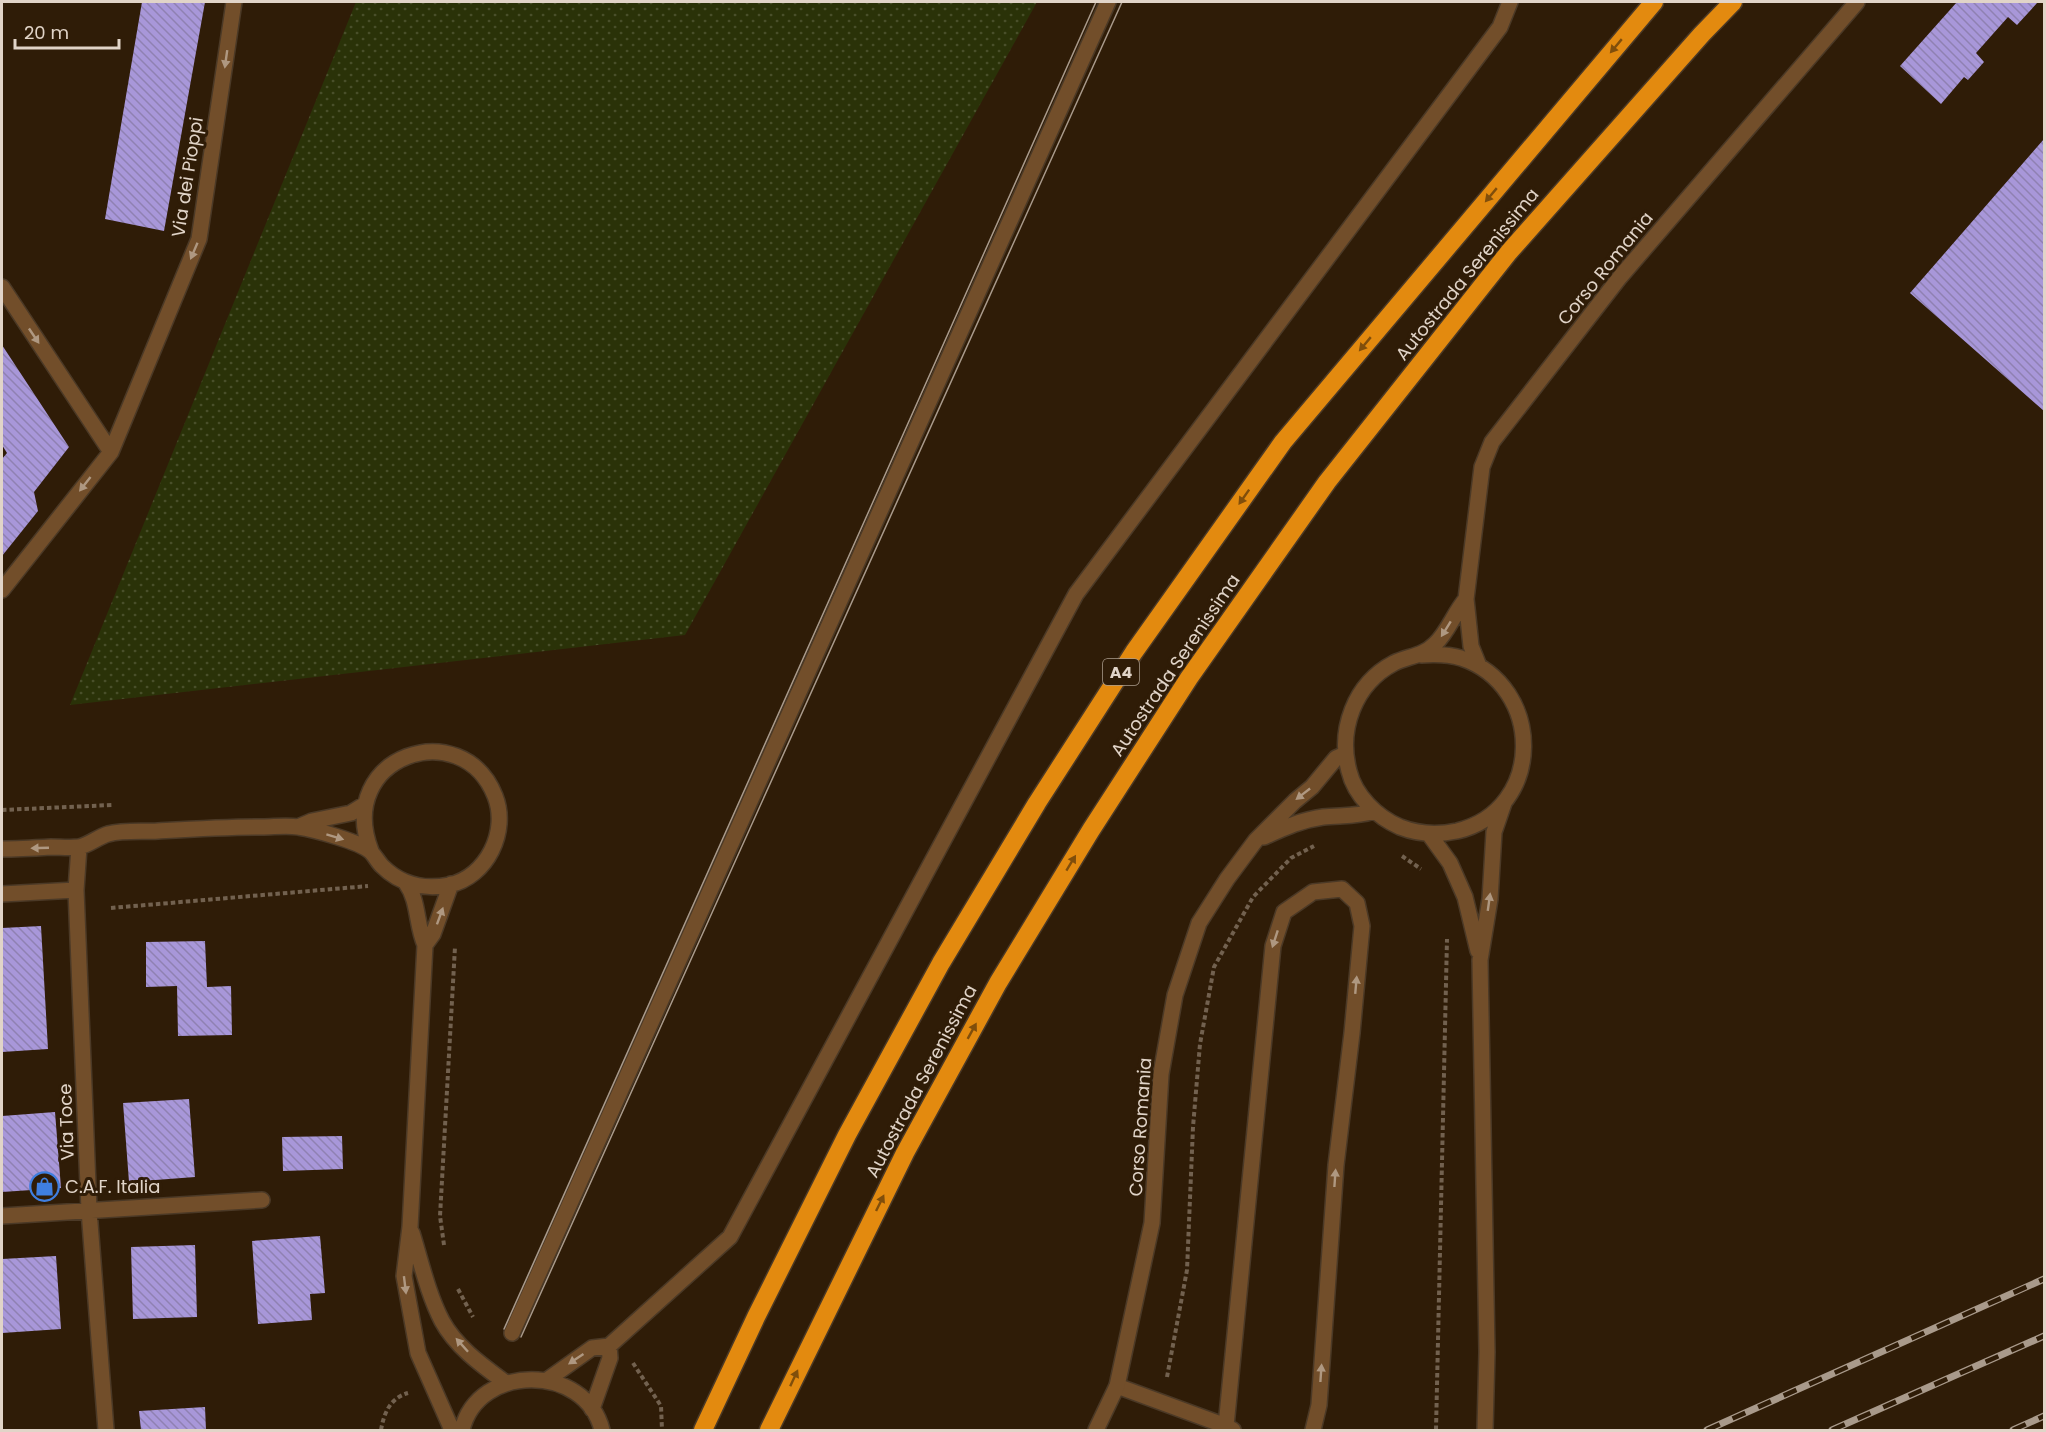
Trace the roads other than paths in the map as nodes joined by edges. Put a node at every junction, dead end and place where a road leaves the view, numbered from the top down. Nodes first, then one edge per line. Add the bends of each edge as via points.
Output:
1 (234, 2) edge
2 (1108, 2) edge
3 (1510, 2) edge
4 (1654, 2) edge
5 (1733, 2) edge
6 (1857, 2) edge
7 (2, 287) edge
8 (111, 452) junction
9 (2, 590) edge
10 (1466, 599) junction
11 (1420, 655) junction
12 (1479, 666) junction
13 (1345, 754) junction
14 (1506, 799) junction
15 (364, 805) junction
16 (1374, 811) junction
17 (297, 827) junction
18 (1430, 834) junction
19 (1256, 840) junction
20 (79, 847) junction
21 (2, 849) edge
22 (371, 851) junction
23 (406, 883) junction
24 (451, 884) junction
25 (76, 890) junction
26 (2, 894) edge
27 (425, 945) junction
28 (1480, 960) junction
29 (262, 1200) dead end
30 (89, 1210) junction
31 (2, 1216) edge
32 (410, 1227) junction
33 (512, 1333) dead end
34 (609, 1346) junction
35 (547, 1380) junction
36 (506, 1383) junction
37 (1117, 1386) junction
38 (592, 1409) junction
39 (705, 1426) edge
40 (1229, 1428) edge
41 (606, 1429) edge
42 (106, 1431) edge
43 (452, 1431) edge
44 (462, 1431) edge
45 (769, 1431) edge
46 (1096, 1431) edge
47 (1313, 1431) edge
48 (1485, 1431) edge

1 -> 8 street, Via dei Pioppi via 199,239
2 - 33 street
3 - 34 street via 1500,27 1076,594 730,1237
4 -> 39 highway, Autostrada Serenissima / A4 via 1283,442 1134,652 1036,803 941,963 846,1135
45 -> 5 highway, Autostrada Serenissima via 905,1153 998,983 1189,678 1327,482 1509,252
6 - 10 street, Corso Romania via 1620,277 1492,442 1482,467
7 -> 8 street
8 -> 9 street, Via dei Pioppi
10 -> 11 street, Corso Romania via 1437,644
10 - 12 street, Corso Romania via 1471,646
11 - 12 street via 1440,654
11 - 13 street via 1394,663 1372,679 1355,701 1346,727
12 - 14 street via 1497,678 1520,715 1524,759
13 - 16 street via 1359,795
13 -> 19 street, Corso Romania via 1336,758 1312,787
14 - 18 street via 1480,822 1464,829
28 -> 14 street via 1490,899 1494,832
15 - 17 street via 351,813
15 - 22 street via 365,836
15 - 24 street via 372,784 386,768 405,756 427,751 469,762 485,777 496,796 500,818 487,860 471,875
16 - 18 street via 1409,831
16 - 19 street, Corso Romania via 1297,822
17 - 20 street via 108,834
17 -> 22 street
18 - 28 street via 1450,863 1465,897
19 - 37 street, Corso Romania via 1199,923 1175,995 1161,1074 1152,1223
20 -> 21 street
20 - 25 street, Via Toce
22 - 23 street via 392,875
23 - 24 street via 429,887
23 - 27 street via 415,901
27 -> 24 street via 436,928
25 - 26 street
25 - 30 street, Via Toce
27 - 32 street
28 - 48 street
29 - 30 street
30 - 31 street
30 - 42 street, Via Toce
36 -> 32 street via 462,1347 443,1323
32 -> 43 street via 404,1276 411,1324 418,1353
34 -> 35 street via 592,1348
34 - 38 street via 610,1358
35 - 36 street
35 - 38 street via 566,1386
36 - 44 street via 473,1407
37 - 40 street
37 - 46 street, Corso Romania
38 - 41 street
47 -> 40 street via 1319,1405 1336,1165 1362,926 1357,903 1342,889 1313,892 1284,912 1273,946

